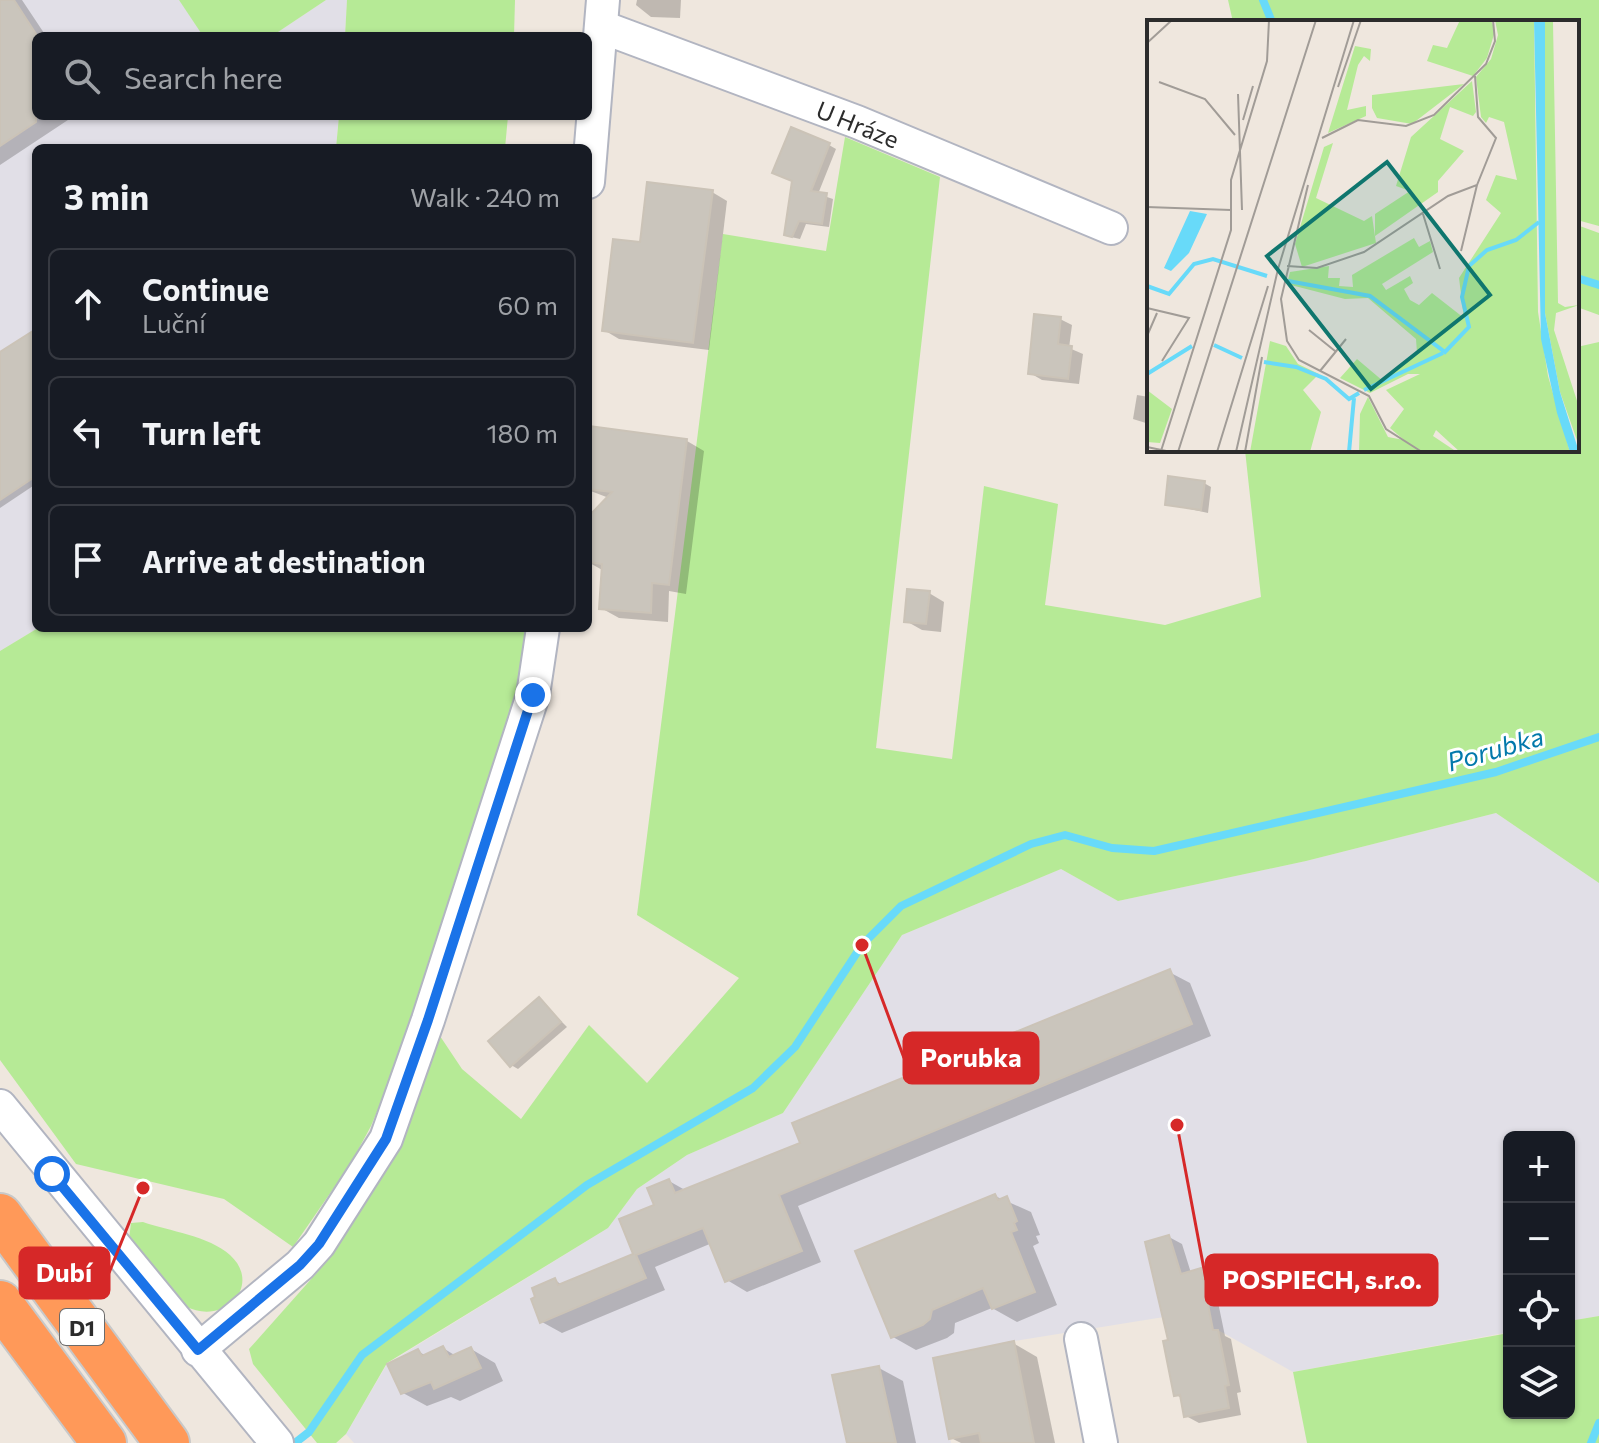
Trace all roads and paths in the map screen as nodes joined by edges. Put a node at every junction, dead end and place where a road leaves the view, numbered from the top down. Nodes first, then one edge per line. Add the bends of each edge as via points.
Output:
1 (602, 14) edge
2 (591, 144) edge
3 (1111, 228) dead end
4 (542, 632) edge
5 (0, 1106) edge
6 (0, 1216) edge
7 (0, 1303) edge
8 (1081, 1339) dead end
9 (198, 1350) junction
10 (165, 1441) edge
11 (104, 1443) edge
12 (277, 1443) edge
13 (1101, 1443) edge

1 - 2 street
1 - 3 street, U Hráze
4 - 9 street via 533,695 386,1139 319,1244
5 - 9 street
6 - 10 highway, D1
7 - 11 highway, D1
8 - 13 street
9 - 12 street

